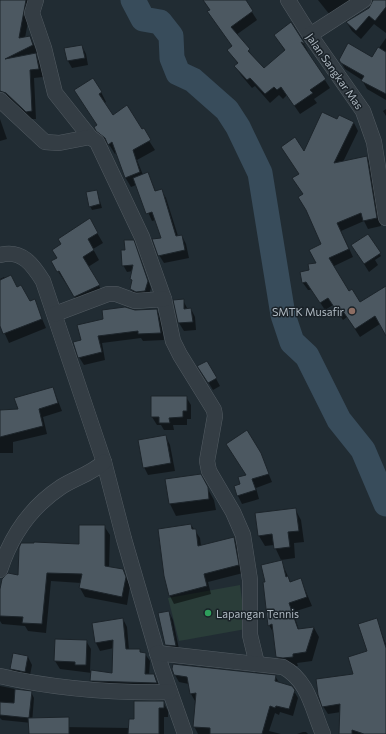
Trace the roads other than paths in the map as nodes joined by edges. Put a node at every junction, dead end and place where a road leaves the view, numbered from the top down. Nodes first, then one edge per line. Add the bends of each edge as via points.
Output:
1 (36, 0) edge
2 (288, 0) edge
3 (364, 0) edge
4 (310, 35) junction
5 (0, 100) edge
6 (90, 137) junction
7 (380, 140) edge
8 (386, 218) edge
9 (0, 255) edge
10 (164, 299) junction
11 (55, 314) junction
12 (104, 462) junction
13 (0, 570) edge
14 (158, 653) junction
15 (257, 664) junction
16 (0, 676) edge
17 (170, 692) junction
18 (186, 734) edge
19 (323, 734) edge

1 - 6 street via 32,13 55,92
2 - 4 street, Jalan Sangkar Mas
3 - 4 street
4 - 7 street, Jalan Sangkar Mas
5 - 6 street via 45,142
6 - 10 street via 97,142 142,237
7 - 8 street, Jalan Sangkar Mas
9 - 11 street via 7,253 27,259 43,281
10 - 11 street via 135,301 116,294 108,294
10 - 15 street via 173,341 214,410 207,461 243,535 250,580 250,634
11 - 12 street
12 - 13 street via 95,471 62,486 29,516 18,529
12 - 14 street
14 - 15 street
14 - 17 street
15 - 19 street via 283,667 293,672 309,694
16 - 17 street via 78,689
17 - 18 street

